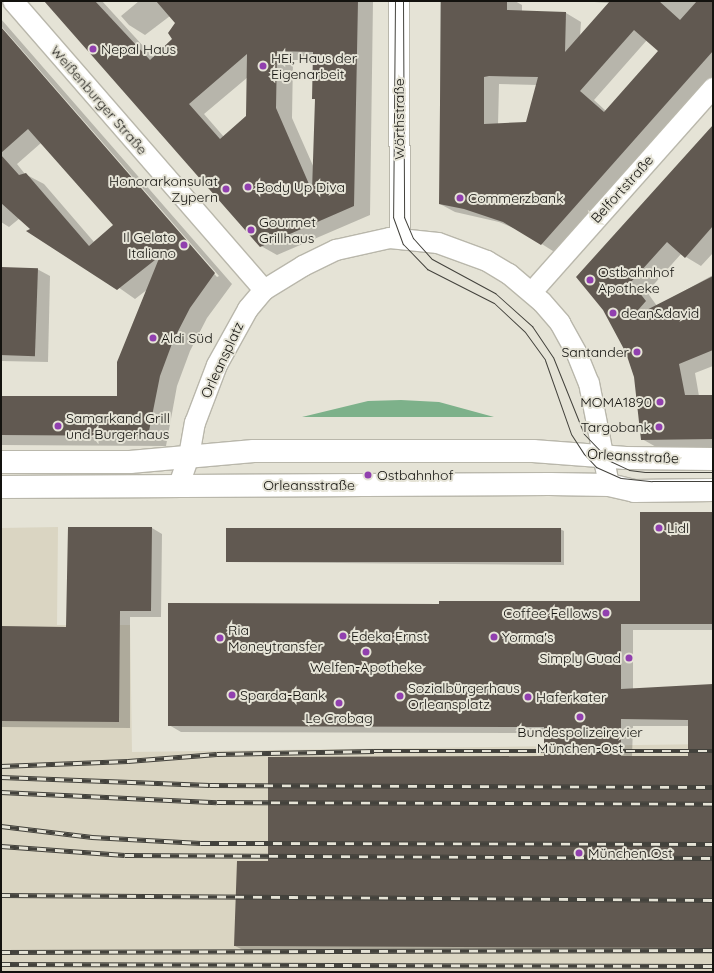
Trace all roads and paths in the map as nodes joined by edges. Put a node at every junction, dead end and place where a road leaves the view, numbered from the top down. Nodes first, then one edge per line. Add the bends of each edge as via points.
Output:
1 (12, 1) edge
2 (398, 1) edge
3 (713, 88) edge
4 (400, 238) junction
5 (264, 290) junction
6 (532, 292) junction
7 (189, 456) junction
8 (604, 456) junction
9 (713, 459) edge
10 (1, 462) edge
11 (179, 485) junction
12 (609, 485) junction
13 (1, 487) edge
14 (713, 490) edge

1 - 5 street, Weißenburger Straße
2 - 4 street, Wörthstraße
3 - 6 street, Belfortstraße
4 - 5 street, Orleansplatz via 379,239 336,250 284,276
4 - 6 street, Orleansplatz via 431,241 488,260
5 - 7 street, Orleansplatz via 235,328 217,365 195,423
6 - 8 street, Orleansplatz via 560,323 578,354 589,383 597,434
7 - 8 main road, Orleansstraße via 254,451 533,451
7 - 10 main road, Orleansstraße via 130,462
7 - 11 street, Orleansplatz
8 - 9 main road, Orleansstraße
8 - 12 street, Orleansplatz
11 - 12 main road, Orleansstraße
11 - 13 main road, Orleansstraße
12 - 14 main road, Orleansstraße via 634,491

